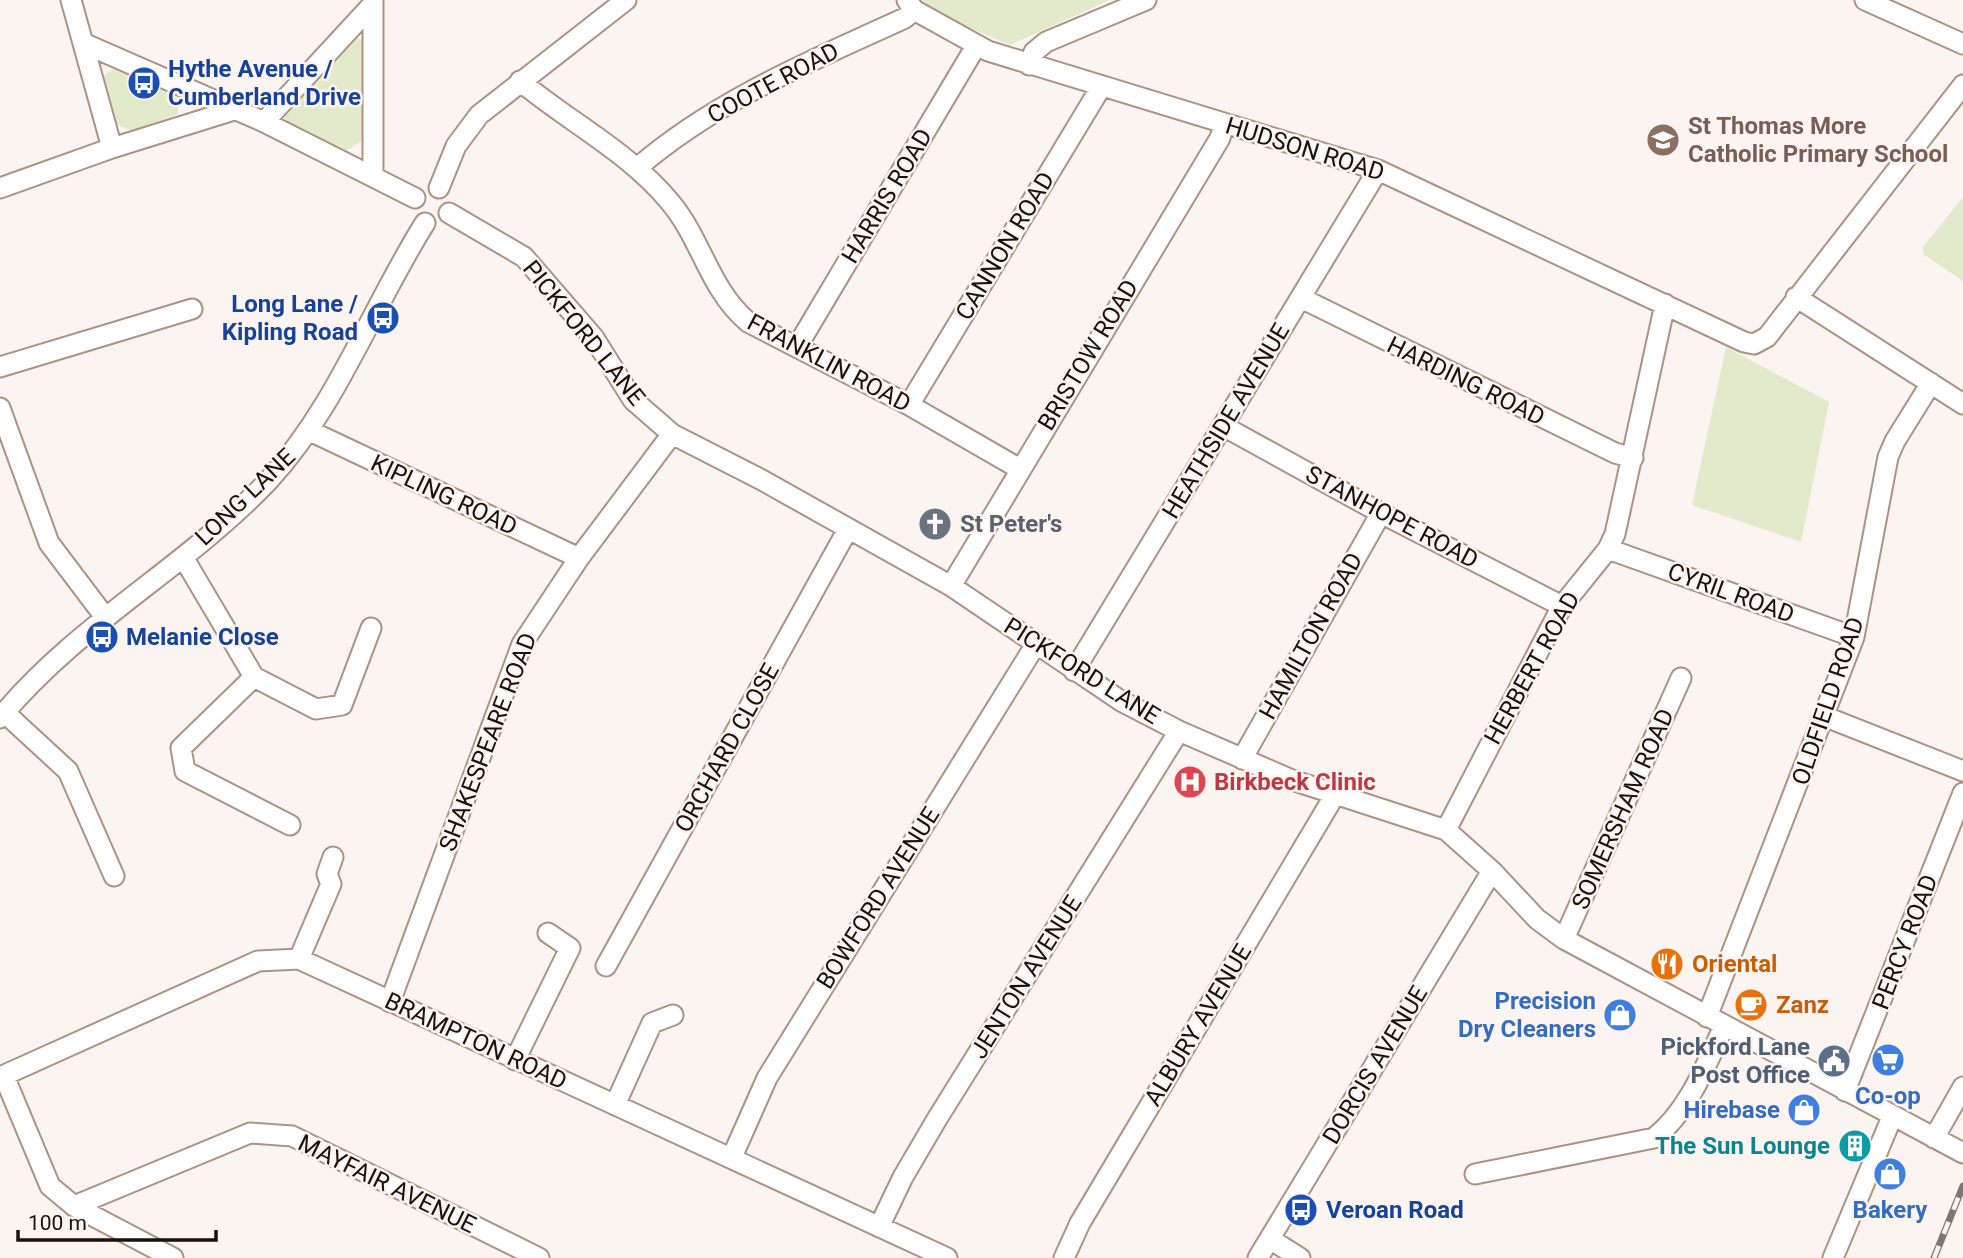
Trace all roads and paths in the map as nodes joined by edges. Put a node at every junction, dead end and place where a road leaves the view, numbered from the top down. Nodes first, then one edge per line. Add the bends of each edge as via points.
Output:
1 (71, 0) edge
2 (626, 0) edge
3 (1146, 0) edge
4 (1865, 0) edge
5 (373, 2) edge
6 (911, 5) edge
7 (83, 43) junction
8 (1963, 44) edge
9 (976, 46) junction
10 (1029, 65) junction
11 (520, 81) junction
12 (1963, 85) edge
13 (1101, 87) junction
14 (234, 110) junction
15 (264, 122) junction
16 (1224, 124) junction
17 (112, 148) junction
18 (637, 168) junction
19 (1378, 170) junction
20 (373, 176) junction
21 (0, 188) edge
22 (439, 188) junction
23 (415, 198) junction
24 (449, 213) junction
25 (425, 223) junction
26 (1796, 297) junction
27 (1301, 298) junction
28 (1665, 304) junction
29 (192, 309) dead end
30 (798, 345) junction
31 (0, 367) edge
32 (1930, 383) junction
33 (1963, 404) edge
34 (909, 405) junction
35 (0, 408) edge
36 (1223, 426) junction
37 (310, 431) junction
38 (673, 434) junction
39 (1633, 458) junction
40 (1020, 469) junction
41 (1381, 513) junction
42 (848, 528) junction
43 (1608, 549) junction
44 (183, 557) junction
45 (579, 558) junction
46 (951, 586) junction
47 (1562, 606) junction
48 (105, 617) junction
49 (371, 628) dead end
50 (1854, 638) junction
51 (1036, 644) junction
52 (1074, 671) junction
53 (254, 677) junction
54 (1681, 678) dead end
55 (2, 715) edge
56 (1826, 717) junction
57 (1179, 731) junction
58 (1242, 759) junction
59 (1963, 771) edge
60 (1336, 793) junction
61 (1963, 793) edge
62 (290, 825) dead end
63 (1446, 830) junction
64 (333, 857) dead end
65 (1492, 871) junction
66 (114, 876) dead end
67 (548, 933) dead end
68 (1564, 939) junction
69 (299, 959) junction
70 (606, 967) dead end
71 (390, 1002) junction
72 (673, 1015) dead end
73 (1707, 1017) junction
74 (1724, 1026) junction
75 (515, 1060) junction
76 (2, 1077) edge
77 (1963, 1087) edge
78 (1845, 1091) junction
79 (615, 1105) junction
80 (1892, 1117) junction
81 (1934, 1138) junction
82 (1958, 1151) edge
83 (732, 1157) junction
84 (1475, 1174) dead end
85 (74, 1206) junction
86 (879, 1227) junction
87 (1270, 1239) junction
88 (943, 1257) edge
89 (173, 1258) edge
90 (539, 1258) edge
91 (1064, 1258) edge
92 (1258, 1258) edge
93 (1300, 1258) edge
94 (1833, 1258) edge

1 - 7 street
2 - 11 street
3 - 10 street via 1046,42 1034,52
4 - 8 street
5 - 15 street
5 - 20 street
6 - 9 street, HUDSON ROAD
6 - 18 street, COOTE ROAD via 905,18 753,88
7 - 14 street
7 - 17 street
9 - 10 street, HUDSON ROAD
9 - 30 street, HARRIS ROAD
10 - 13 street, HUDSON ROAD
11 - 18 street, FRANKLIN ROAD
11 - 22 street via 479,115 456,146
12 - 26 street
13 - 16 street, HUDSON ROAD
13 - 34 street, CANNON ROAD
14 - 15 street
14 - 17 street
15 - 20 street
16 - 19 street, HUDSON ROAD
16 - 40 street, BRISTOW ROAD via 1220,138
17 - 21 street
18 - 30 street, FRANKLIN ROAD via 687,225 730,307 748,322
19 - 27 street, HEATHSIDE AVENUE
19 - 28 street, HUDSON ROAD
20 - 23 street
22 - 23 street via 425,188
22 - 24 street via 450,199
23 - 25 street via 415,213
24 - 25 street via 439,223
24 - 38 street, PICKFORD LANE via 524,257 594,338 633,400
25 - 37 street, LONG LANE
26 - 28 street, HUDSON ROAD via 1767,337 1754,344
26 - 32 street
27 - 36 street, HEATHSIDE AVENUE
27 - 39 street, HARDING ROAD
28 - 39 street, HERBERT ROAD
29 - 31 street
30 - 34 street, FRANKLIN ROAD
32 - 33 street
32 - 50 street, OLDFIELD ROAD via 1888,457
34 - 40 street, FRANKLIN ROAD
35 - 48 street via 49,544
36 - 41 street, STANHOPE ROAD
36 - 52 street, HEATHSIDE AVENUE
37 - 44 street, LONG LANE via 268,481
37 - 45 street, KIPLING ROAD
38 - 42 street, PICKFORD LANE
38 - 45 street, SHAKESPEARE ROAD
39 - 43 street, HERBERT ROAD
40 - 46 street, BRISTOW ROAD
41 - 47 street, STANHOPE ROAD
41 - 58 street, HAMILTON ROAD
42 - 46 street, PICKFORD LANE
42 - 70 street, ORCHARD CLOSE
43 - 47 street, HERBERT ROAD
43 - 50 street, CYRIL ROAD
44 - 48 street, LONG LANE
44 - 53 street
45 - 71 street, SHAKESPEARE ROAD via 522,644
46 - 51 street, PICKFORD LANE
47 - 63 street, HERBERT ROAD
48 - 55 street, LONG LANE
49 - 53 street via 342,705 316,709
50 - 56 street, OLDFIELD ROAD
51 - 52 street, PICKFORD LANE
51 - 83 street, BOWFORD AVENUE via 766,1079
52 - 57 street, PICKFORD LANE
53 - 62 street via 181,748 185,771
54 - 68 street, SOMERSHAM ROAD
55 - 66 street via 68,771
56 - 59 street
56 - 73 street, OLDFIELD ROAD
57 - 58 street, PICKFORD LANE
57 - 86 street, JENTON AVENUE via 937,1119
58 - 60 street, PICKFORD LANE
60 - 63 street, PICKFORD LANE
60 - 91 street, ALBURY AVENUE via 1080,1223
61 - 78 street, PERCY ROAD
63 - 65 street, PICKFORD LANE
64 - 69 street via 327,874 331,884
65 - 68 street, PICKFORD LANE via 1537,919
65 - 87 street, DORCIS AVENUE
67 - 75 street via 570,948
68 - 73 street, PICKFORD LANE
69 - 71 street, BRAMPTON ROAD
69 - 76 street, BRAMPTON ROAD via 258,961
71 - 75 street, BRAMPTON ROAD
72 - 79 street via 652,1023
73 - 74 street, PICKFORD LANE
74 - 78 street, PICKFORD LANE
74 - 84 street via 1678,1116 1654,1138
75 - 79 street, BRAMPTON ROAD
76 - 85 street via 50,1186
77 - 81 street
78 - 80 street, PICKFORD LANE
79 - 83 street, BRAMPTON ROAD
80 - 81 street, PICKFORD LANE
80 - 94 street
81 - 82 street, PICKFORD LANE
83 - 86 street, BRAMPTON ROAD
85 - 89 street
85 - 90 street, MAYFAIR AVENUE via 250,1133 292,1136
86 - 88 street, BRAMPTON ROAD
87 - 92 street, DORCIS AVENUE
87 - 93 street

